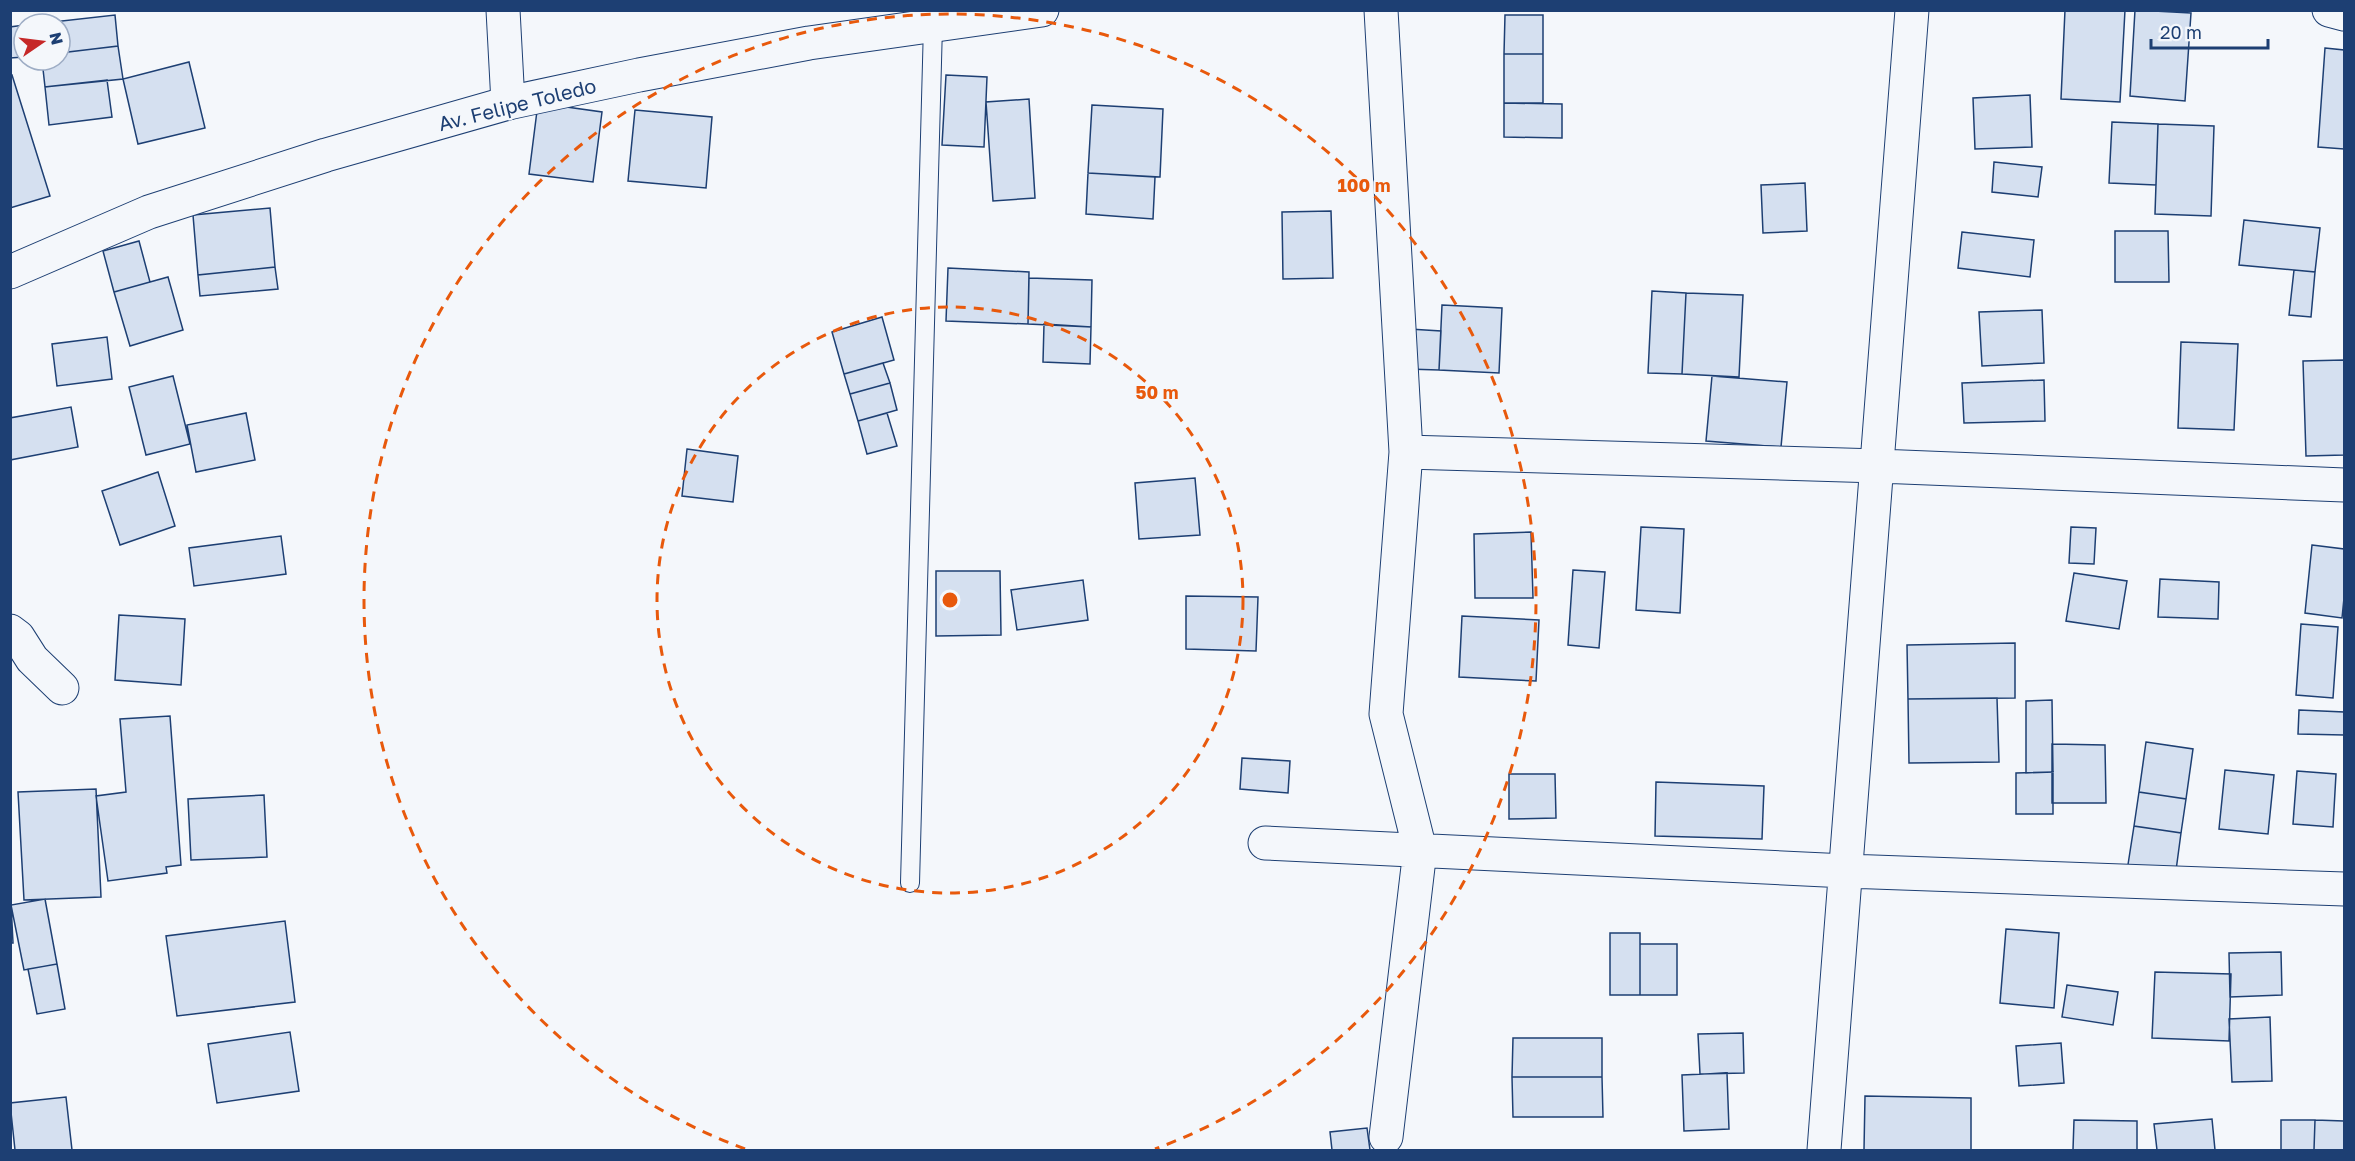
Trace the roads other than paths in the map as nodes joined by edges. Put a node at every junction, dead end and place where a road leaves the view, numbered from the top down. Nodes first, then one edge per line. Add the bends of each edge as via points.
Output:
1 (503, 10) edge
2 (1042, 10) edge
3 (1381, 10) edge
4 (1912, 10) edge
5 (2329, 10) edge
6 (2344, 15) edge
7 (933, 25) junction
8 (508, 102) junction
9 (10, 272) edge
10 (1406, 452) junction
11 (1878, 466) junction
12 (2344, 485) edge
13 (10, 631) edge
14 (62, 688) dead end
15 (1265, 843) dead end
16 (1420, 850) junction
17 (1846, 871) junction
18 (910, 883) dead end
19 (2344, 889) edge
20 (1386, 1137) dead end
21 (1824, 1150) edge

1 - 8 street
2 - 7 street, Av. Felipe Toledo
3 - 10 street
4 - 11 street
5 - 6 street
7 - 8 street, Av. Felipe Toledo via 809,43
7 - 18 lane
8 - 9 street, Av. Felipe Toledo via 326,154 149,212
10 - 11 street
10 - 16 street via 1386,714
11 - 12 street
11 - 17 street
13 - 14 street
15 - 16 street
16 - 17 street
16 - 20 street
17 - 19 street
17 - 21 street

